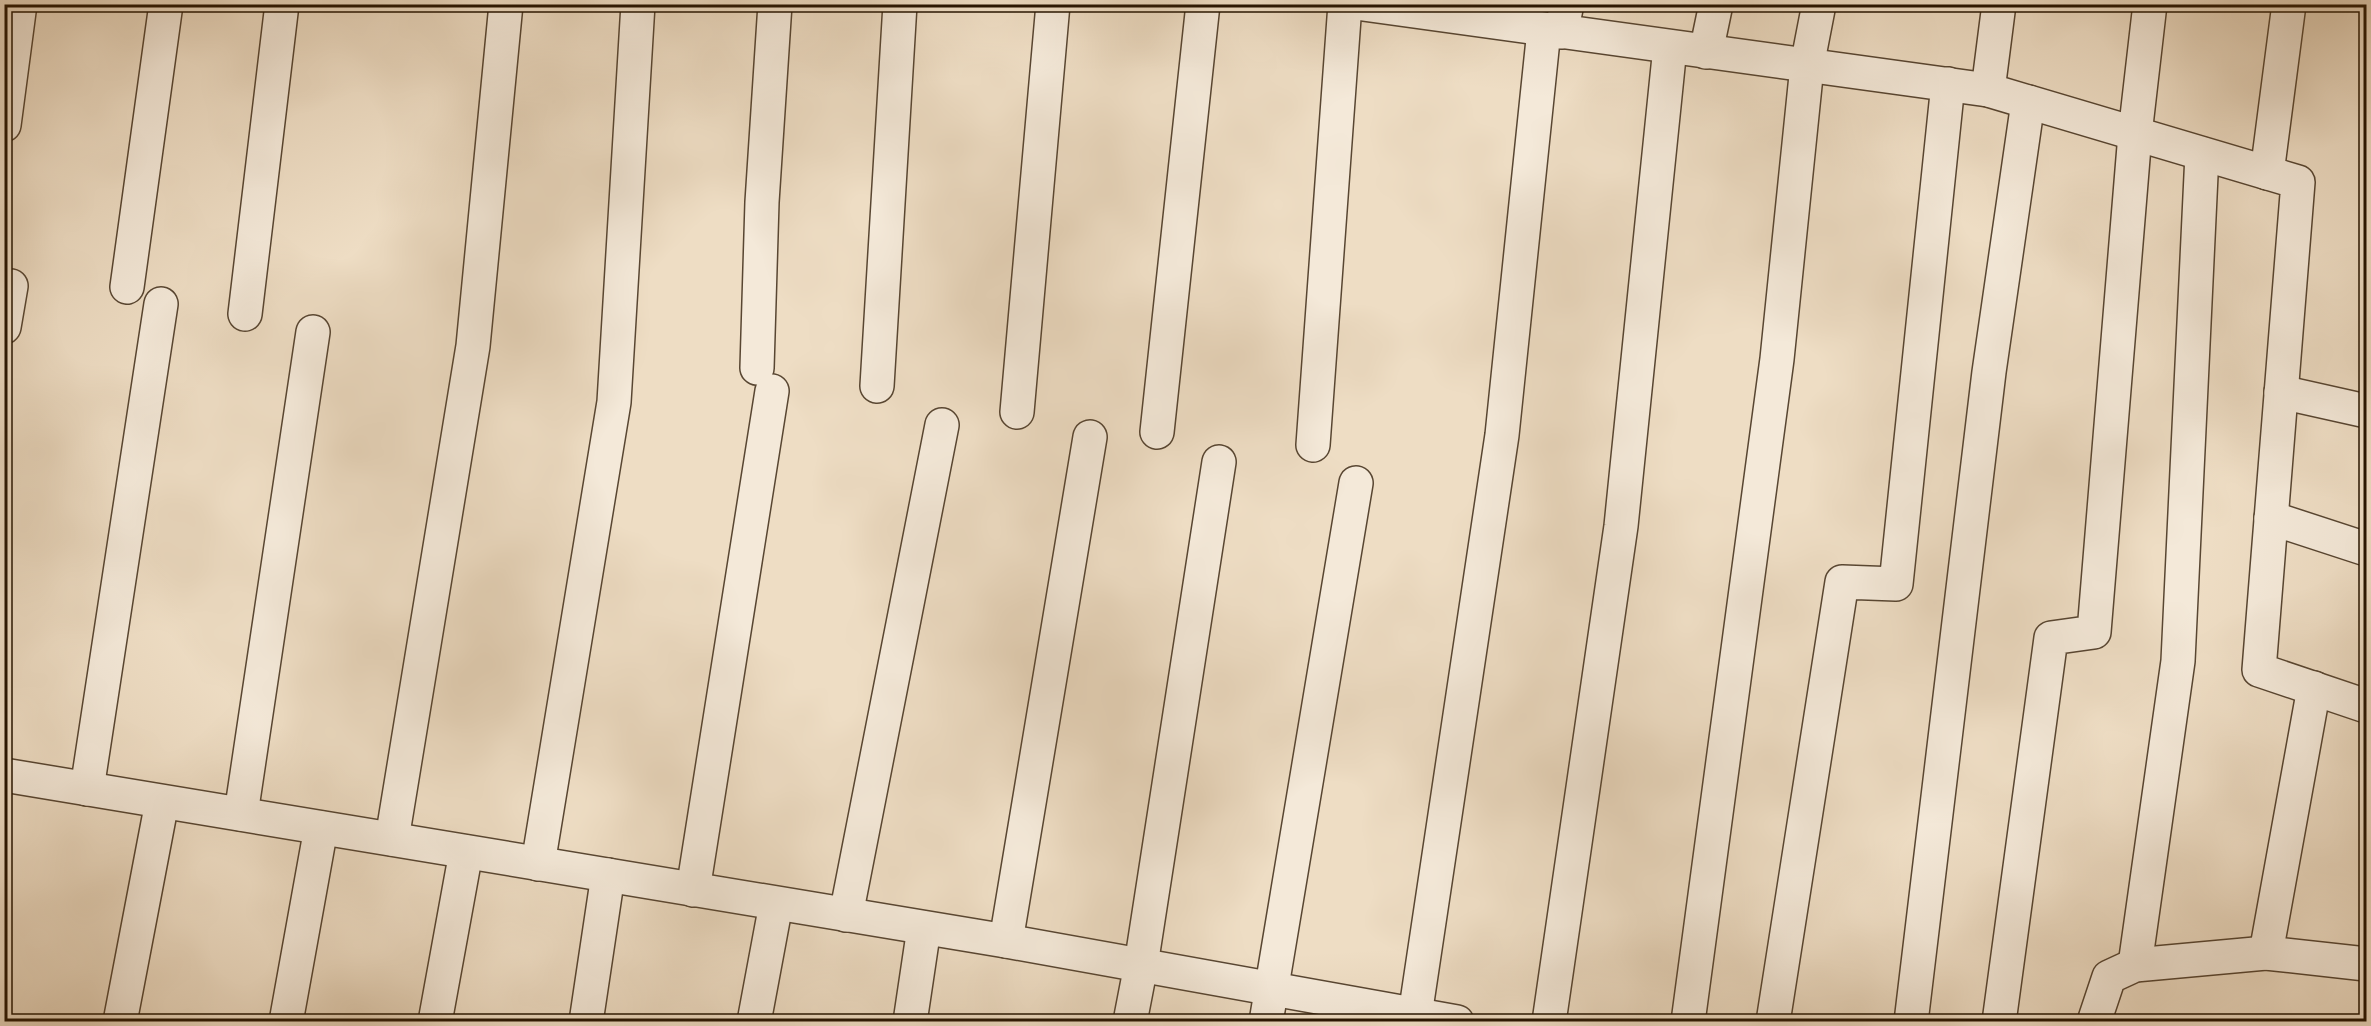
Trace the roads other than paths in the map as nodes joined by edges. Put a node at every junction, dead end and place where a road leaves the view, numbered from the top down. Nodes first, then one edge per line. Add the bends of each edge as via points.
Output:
1 (20, 4) edge
2 (166, 4) edge
3 (282, 4) edge
4 (506, 4) edge
5 (638, 4) edge
6 (775, 4) edge
7 (900, 4) edge
8 (1053, 4) edge
9 (1203, 4) edge
10 (1345, 4) edge
11 (1363, 4) edge
12 (1716, 4) edge
13 (1819, 4) edge
14 (1999, 4) edge
15 (2150, 4) edge
16 (2289, 4) edge
17 (1438, 10) edge
18 (1557, 22) edge
19 (1670, 47) junction
20 (1706, 52) junction
21 (1807, 66) junction
22 (1948, 84) junction
23 (1988, 90) junction
24 (2028, 102) junction
25 (4, 125) edge
26 (2135, 134) junction
27 (2202, 154) junction
28 (2267, 173) junction
29 (11, 286) dead end
30 (127, 288) dead end
31 (161, 304) dead end
32 (245, 314) dead end
33 (4, 327) edge
34 (313, 332) dead end
35 (877, 386) dead end
36 (2281, 392) junction
37 (2367, 411) edge
38 (1017, 412) dead end
39 (942, 425) dead end
40 (1157, 432) dead end
41 (1090, 437) dead end
42 (1313, 445) dead end
43 (1219, 462) dead end
44 (1356, 483) dead end
45 (2271, 518) junction
46 (2367, 549) edge
47 (2314, 688) junction
48 (2367, 706) edge
49 (4, 775) edge
50 (87, 789) junction
51 (162, 802) junction
52 (241, 814) junction
53 (321, 828) junction
54 (392, 839) junction
55 (466, 852) junction
56 (538, 864) junction
57 (608, 875) junction
58 (693, 890) junction
59 (776, 904) junction
60 (846, 915) junction
61 (924, 928) junction
62 (1005, 941) junction
63 (2266, 954) junction
64 (2367, 964) edge
65 (1141, 965) junction
66 (2135, 965) junction
67 (1272, 989) junction
68 (1414, 1018) edge
69 (120, 1022) edge
70 (286, 1022) edge
71 (435, 1022) edge
72 (586, 1022) edge
73 (754, 1022) edge
74 (910, 1022) edge
75 (1130, 1022) edge
76 (1266, 1022) edge
77 (1456, 1022) edge
78 (1549, 1022) edge
79 (1688, 1022) edge
80 (1773, 1022) edge
81 (1911, 1022) edge
82 (2000, 1022) edge
83 (2094, 1022) edge

1 - 25 street
2 - 30 street
3 - 32 street
4 - 54 street via 473,346
5 - 56 street via 614,402
6 - 58 street via 762,202 764,379
7 - 35 street
8 - 38 street
9 - 40 street
10 - 42 street
11 - 17 street
12 - 20 street
13 - 21 street
14 - 23 street
15 - 26 street
16 - 28 street
17 - 18 street
18 - 19 street
18 - 68 street via 1502,435
19 - 20 street
19 - 78 street via 1621,526
20 - 21 street
21 - 22 street
21 - 79 street via 1777,359
22 - 23 street
22 - 80 street via 1896,584 1842,582
23 - 24 street
24 - 26 street
24 - 81 street via 1989,372
26 - 27 street
26 - 82 street via 2094,632 2052,639
27 - 28 street
27 - 66 street via 2178,661
28 - 36 street via 2298,182
29 - 33 street
31 - 50 street
34 - 52 street
36 - 37 street
36 - 45 street
39 - 60 street
41 - 62 street
43 - 65 street
44 - 67 street
45 - 46 street
45 - 47 street via 2259,670
47 - 48 street
47 - 63 street
49 - 50 street
50 - 51 street
51 - 52 street
51 - 69 street
52 - 53 street
53 - 54 street
53 - 70 street
54 - 55 street
55 - 56 street
55 - 71 street
56 - 57 street
57 - 58 street
57 - 72 street
58 - 59 street
59 - 60 street
59 - 73 street
60 - 61 street
61 - 62 street
61 - 74 street
62 - 65 street
63 - 64 street
63 - 66 street
65 - 67 street
65 - 75 street
66 - 83 street via 2109,977
67 - 68 street
67 - 76 street
68 - 77 street

